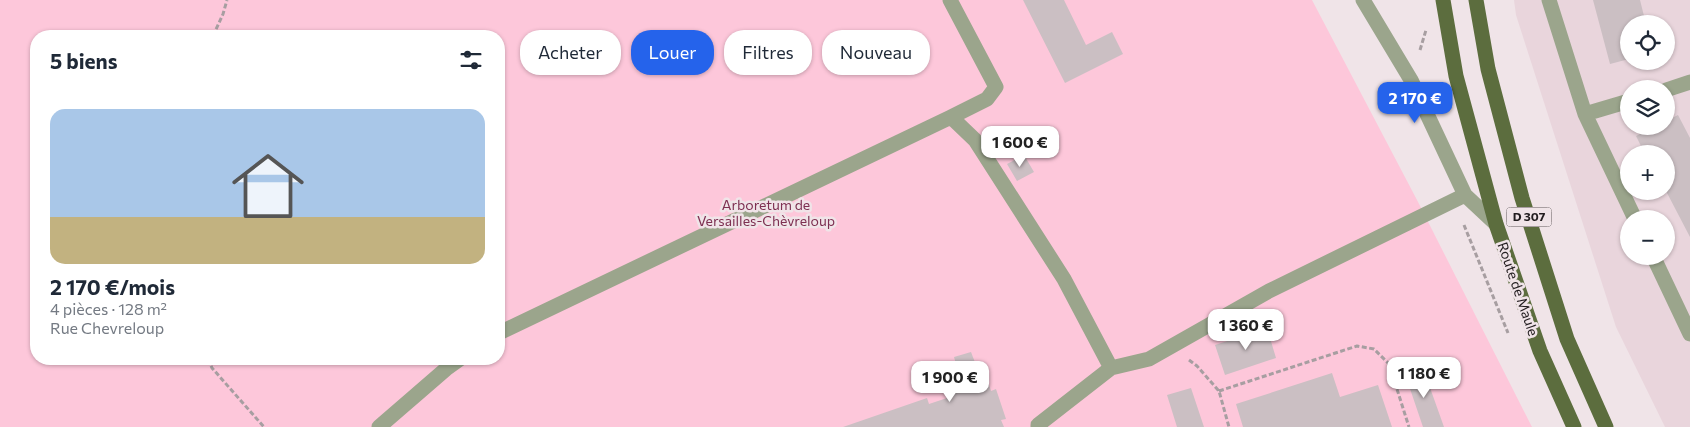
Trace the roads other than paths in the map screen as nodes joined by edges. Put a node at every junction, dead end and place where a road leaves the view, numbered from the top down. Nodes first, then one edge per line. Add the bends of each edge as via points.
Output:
1 (950, 0) edge
2 (1363, 0) edge
3 (1443, 0) edge
4 (1476, 0) edge
5 (1549, 0) edge
6 (1690, 82) edge
7 (1675, 87) edge
8 (1620, 104) edge
9 (1585, 114) junction
10 (951, 116) junction
11 (1466, 196) junction
12 (1631, 210) edge
13 (1496, 224) junction
14 (1657, 265) edge
15 (505, 330) edge
16 (1690, 334) edge
17 (452, 365) edge
18 (1111, 368) junction
19 (380, 427) edge
20 (1038, 427) edge
21 (1574, 427) edge
22 (1606, 427) edge

1 - 10 street via 996,87 987,100
2 - 11 street via 1411,80
3 - 13 main road, Route de Maule / D 307 via 1456,76
4 - 22 main road, D 307 via 1488,69 1522,198 1567,339
5 - 9 street
6 - 7 street
8 - 9 street
9 - 12 street
10 - 15 street
10 - 18 street via 975,140 1064,279
11 - 13 street
11 - 18 street via 1269,292 1149,359
13 - 21 main road, Route de Maule / D 307 via 1540,351
14 - 16 street
17 - 19 street
18 - 20 street

